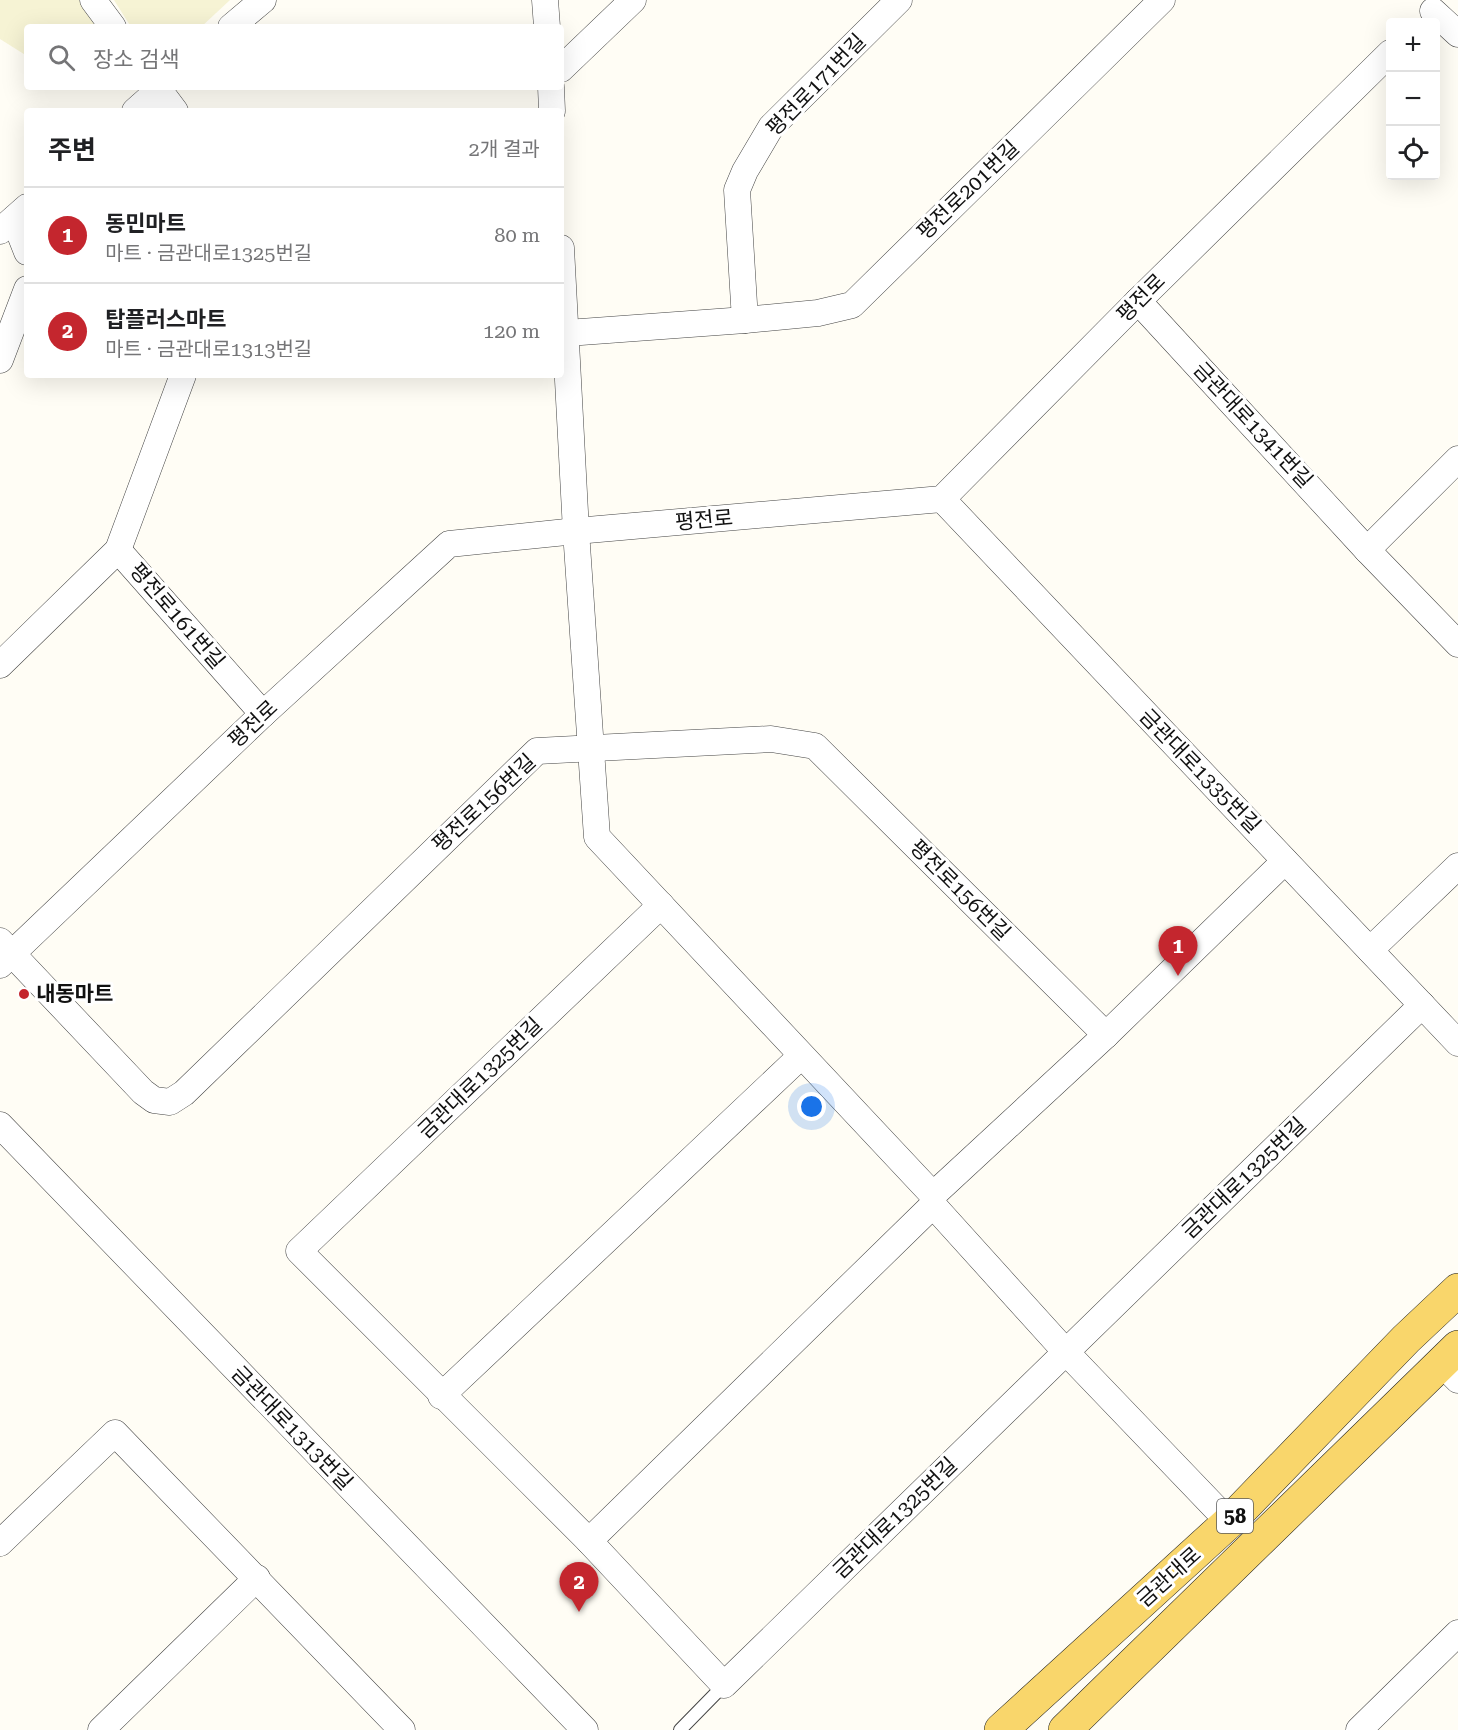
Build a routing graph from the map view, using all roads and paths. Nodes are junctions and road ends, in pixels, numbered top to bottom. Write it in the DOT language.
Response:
graph roads {
  1 [pos="93,0"];
  2 [pos="262,0"];
  3 [pos="545,0"];
  4 [pos="633,0"];
  5 [pos="899,0"];
  6 [pos="1162,0"];
  7 [pos="1433,11"];
  8 [pos="111,24"];
  9 [pos="234,24"];
  10 [pos="547,24"];
  11 [pos="1458,34"];
  12 [pos="1386,57"];
  13 [pos="564,66"];
  14 [pos="157,90"];
  15 [pos="160,90"];
  16 [pos="551,90"];
  17 [pos="138,108"];
  18 [pos="173,108"];
  19 [pos="552,108"];
  20 [pos="14,219"];
  21 [pos="24,244"];
  22 [pos="564,290"];
  23 [pos="24,297"];
  24 [pos="1138,301"];
  25 [pos="746,320"];
  26 [pos="567,333"];
  27 [pos="0,360"];
  28 [pos="182,378"];
  29 [pos="1458,459"];
  30 [pos="942,499"];
  31 [pos="576,531"];
  32 [pos="118,550"];
  33 [pos="1367,550"];
  34 [pos="1458,644"];
  35 [pos="0,665"];
  36 [pos="263,714"];
  37 [pos="592,749"];
  38 [pos="1285,861"];
  39 [pos="1458,866"];
  40 [pos="661,905"];
  41 [pos="1370,950"];
  42 [pos="4,953"];
  43 [pos="1422,1005"];
  44 [pos="1106,1035"];
  45 [pos="1458,1043"];
  46 [pos="801,1056"];
  47 [pos="0,1125"];
  48 [pos="933,1200"];
  49 [pos="1458,1290"];
  50 [pos="1065,1351"];
  51 [pos="1452,1364"];
  52 [pos="441,1396"];
  53 [pos="1229,1522"];
  54 [pos="589,1541"];
  55 [pos="0,1543"];
  56 [pos="257,1578"];
  57 [pos="1454,1645"];
  58 [pos="724,1685"];
  59 [pos="394,1727"];
  60 [pos="101,1730"];
  61 [pos="585,1730"];
  62 [pos="680,1730"];
  63 [pos="1000,1730"];
  64 [pos="1065,1730"];
  65 [pos="1359,1730"];
  1 -- 8 [label="street"];
  2 -- 9 [label="street"];
  3 -- 10 [label="street"];
  4 -- 13 [label="street"];
  5 -- 25 [label="street, 평전로171번길"];
  6 -- 25 [label="street, 평전로201번길"];
  7 -- 11 [label="street"];
  12 -- 24 [label="street, 평전로"];
  14 -- 17 [label="street"];
  15 -- 18 [label="street"];
  16 -- 19 [label="street"];
  20 -- 21 [label="street"];
  22 -- 26 [label="street"];
  23 -- 27 [label="street"];
  24 -- 30 [label="street, 평전로"];
  24 -- 33 [label="street, 금관대로1341번길"];
  25 -- 26 [label="street"];
  26 -- 31 [label="street"];
  28 -- 32 [label="street, 평전로161번길"];
  29 -- 33 [label="street"];
  30 -- 31 [label="street, 평전로"];
  30 -- 38 [label="street, 금관대로1335번길"];
  31 -- 36 [label="street, 평전로"];
  31 -- 37 [label="street"];
  32 -- 35 [label="street"];
  32 -- 36 [label="street, 평전로161번길"];
  33 -- 34 [label="street, 금관대로1341번길"];
  36 -- 42 [label="street, 평전로"];
  37 -- 40 [label="street"];
  37 -- 42 [label="street, 평전로156번길"];
  37 -- 44 [label="street, 평전로156번길"];
  38 -- 41 [label="street, 금관대로1335번길"];
  38 -- 44 [label="street"];
  39 -- 41 [label="street"];
  40 -- 46 [label="street"];
  40 -- 52 [label="street, 금관대로1325번길"];
  41 -- 43 [label="street, 금관대로1335번길"];
  43 -- 45 [label="street, 금관대로1335번길"];
  43 -- 50 [label="street, 금관대로1325번길"];
  44 -- 48 [label="street"];
  46 -- 48 [label="street"];
  46 -- 52 [label="street"];
  47 -- 61 [label="street, 금관대로1313번길"];
  48 -- 50 [label="street"];
  48 -- 54 [label="street"];
  49 -- 53 [label="main road, 금관대로 / 58"];
  50 -- 53 [label="street"];
  50 -- 58 [label="street, 금관대로1325번길"];
  51 -- 64 [label="main road, 금관대로"];
  52 -- 54 [label="street"];
  53 -- 63 [label="main road, 금관대로 / 58"];
  54 -- 58 [label="street"];
  55 -- 56 [label="street"];
  56 -- 59 [label="street"];
  56 -- 60 [label="street"];
  57 -- 65 [label="street"];
  58 -- 62 [label="lane"];
}
